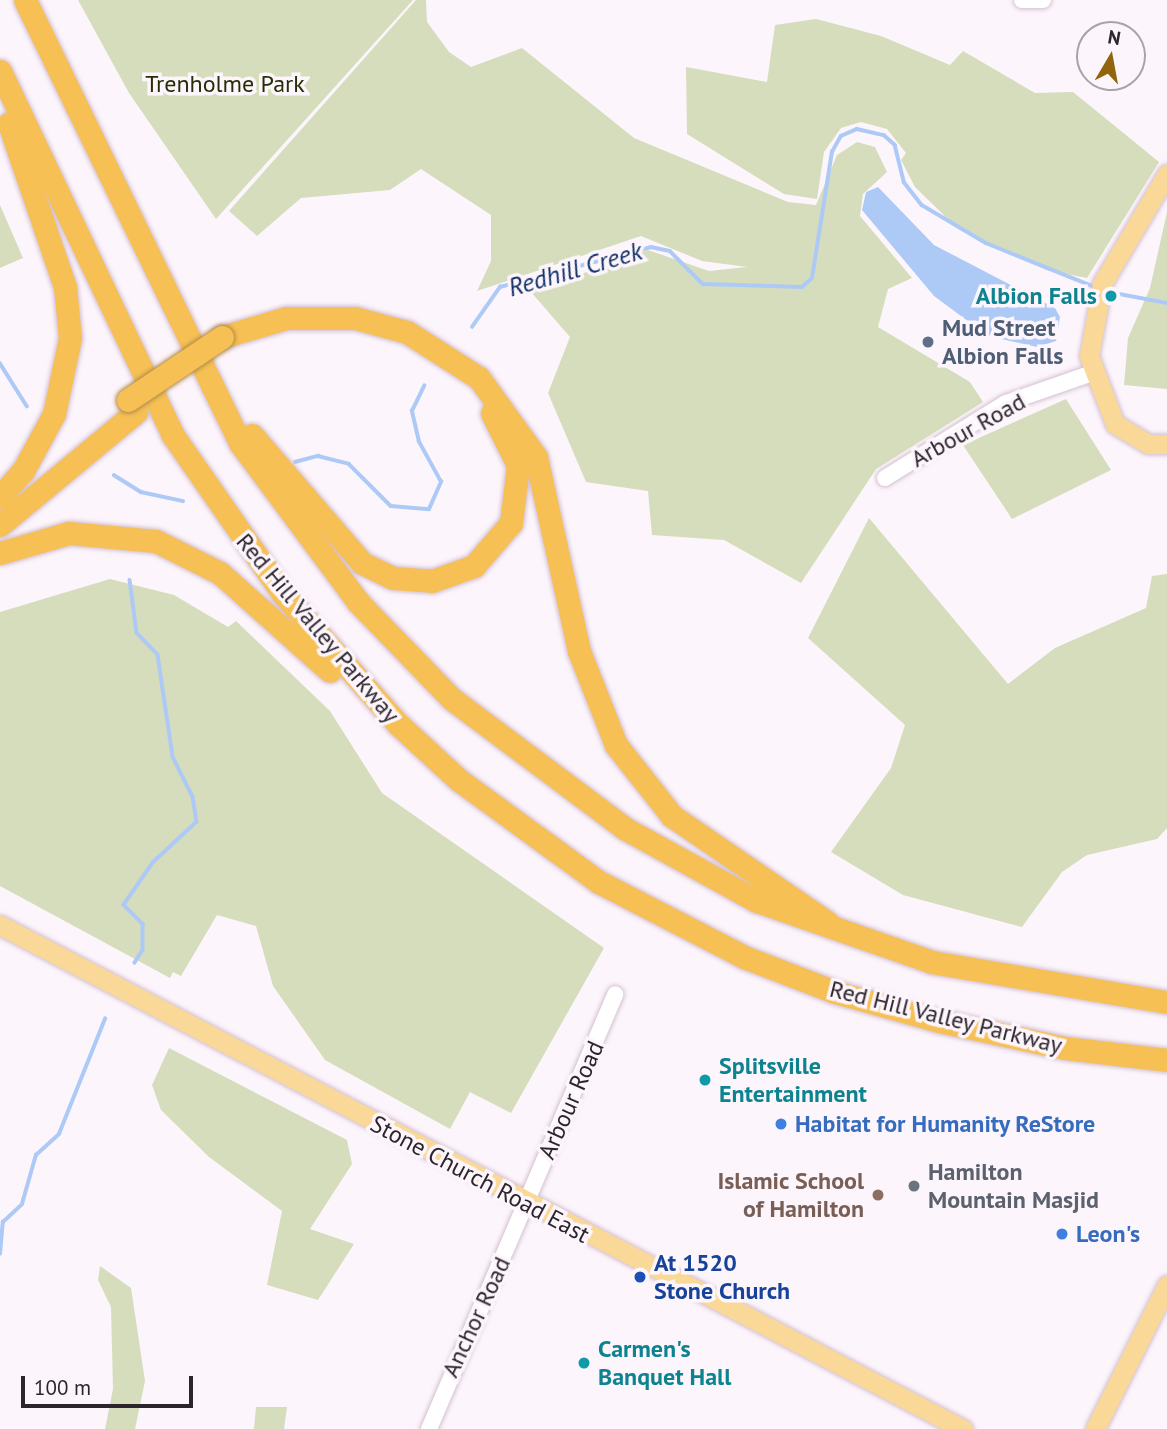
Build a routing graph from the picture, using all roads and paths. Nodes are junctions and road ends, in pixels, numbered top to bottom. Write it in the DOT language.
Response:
graph roads {
  1 [pos="25,0"];
  2 [pos="1022,0"];
  3 [pos="1043,0"];
  4 [pos="0,71"];
  5 [pos="0,101"];
  6 [pos="1167,174"];
  7 [pos="185,332"];
  8 [pos="225,344"];
  9 [pos="1093,373"];
  10 [pos="132,406"];
  11 [pos="1167,444"];
  12 [pos="886,478"];
  13 [pos="0,497"];
  14 [pos="0,506"];
  15 [pos="0,525"];
  16 [pos="0,553"];
  17 [pos="398,724"];
  18 [pos="0,925"];
  19 [pos="837,931"];
  20 [pos="615,994"];
  21 [pos="1167,1002"];
  22 [pos="1167,1060"];
  23 [pos="529,1207"];
  24 [pos="1167,1285"];
  25 [pos="429,1429"];
  26 [pos="963,1429"];
  27 [pos="1095,1429"];
  1 -- 7 [label="highway, Red Hill Valley Parkway"];
  2 -- 3 [label="street"];
  4 -- 17 [label="highway, Red Hill Valley Parkway"];
  5 -- 13 [label="highway"];
  6 -- 9 [label="main road"];
  7 -- 8 [label="highway"];
  7 -- 19 [label="highway, Red Hill Valley Parkway"];
  8 -- 10 [label="highway"];
  8 -- 19 [label="highway"];
  9 -- 11 [label="main road"];
  9 -- 12 [label="street, Arbour Road"];
  10 -- 14 [label="highway"];
  10 -- 15 [label="highway"];
  16 -- 17 [label="highway"];
  17 -- 22 [label="highway, Red Hill Valley Parkway"];
  18 -- 23 [label="main road, Stone Church Road East"];
  19 -- 21 [label="highway, Red Hill Valley Parkway"];
  20 -- 23 [label="street, Arbour Road"];
  23 -- 25 [label="street, Anchor Road"];
  23 -- 26 [label="main road, Stone Church Road East"];
  24 -- 27 [label="main road"];
}
